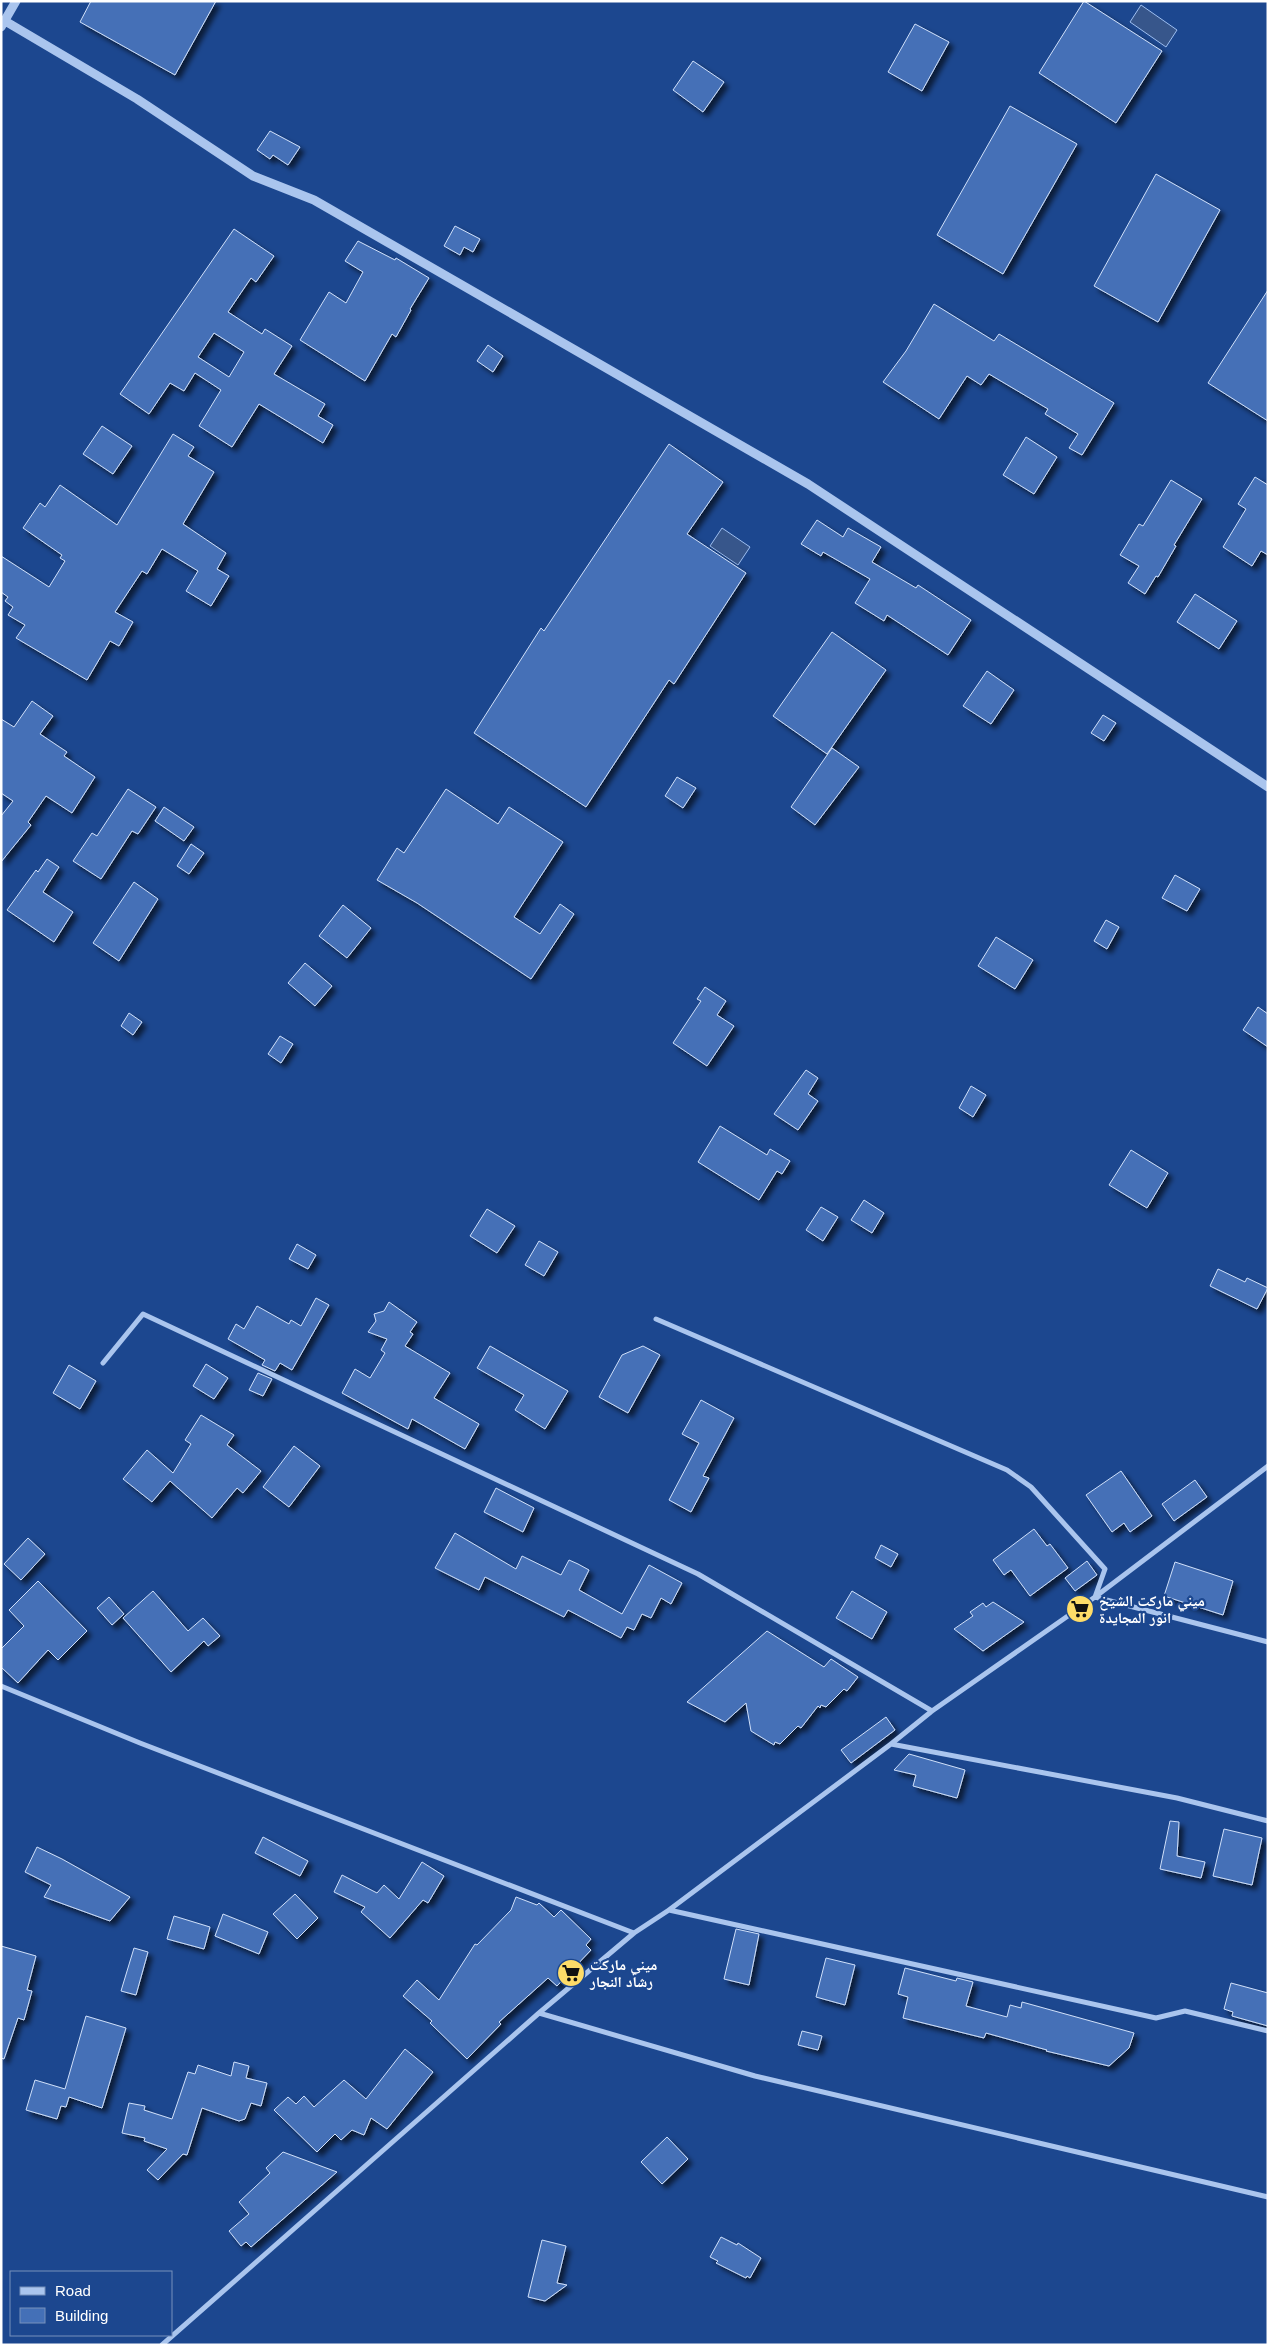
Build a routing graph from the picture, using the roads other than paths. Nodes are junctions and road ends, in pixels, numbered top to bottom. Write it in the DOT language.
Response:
graph roads {
  1 [pos="16,1"];
  2 [pos="3,24"];
  3 [pos="1268,786"];
  4 [pos="656,1319"];
  5 [pos="103,1363"];
  6 [pos="1268,1466"];
  7 [pos="1095,1597"];
  8 [pos="1268,1642"];
  9 [pos="1,1686"];
  10 [pos="932,1711"];
  11 [pos="891,1744"];
  12 [pos="1268,1821"];
  13 [pos="669,1910"];
  14 [pos="634,1933"];
  15 [pos="539,2013"];
  16 [pos="1268,2031"];
  17 [pos="1268,2197"];
  18 [pos="162,2345"];
  1 -- 2 [label="street"];
  2 -- 3 [label="street"];
  4 -- 7 [label="street"];
  5 -- 10 [label="street"];
  6 -- 7 [label="street"];
  7 -- 8 [label="street"];
  7 -- 10 [label="street"];
  9 -- 14 [label="street"];
  10 -- 11 [label="street"];
  11 -- 12 [label="street"];
  11 -- 13 [label="street"];
  13 -- 14 [label="street"];
  13 -- 16 [label="street"];
  14 -- 15 [label="street"];
  15 -- 17 [label="street"];
  15 -- 18 [label="street"];
}
